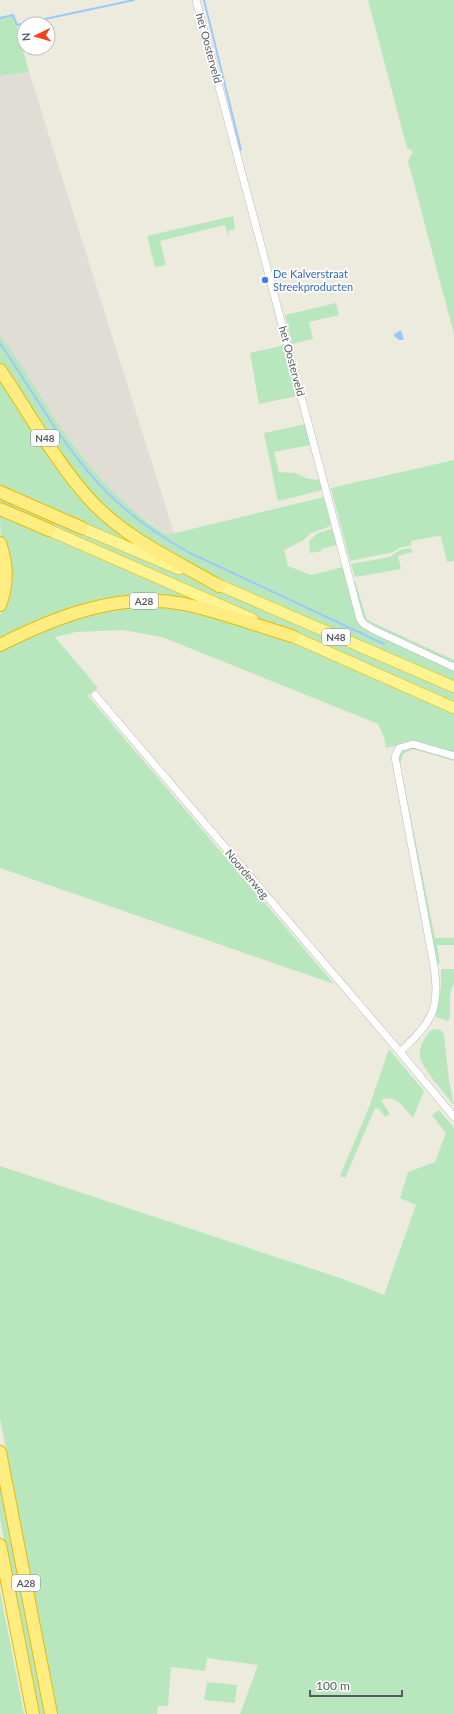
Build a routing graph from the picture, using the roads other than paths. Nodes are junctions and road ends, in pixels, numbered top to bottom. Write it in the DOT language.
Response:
graph roads {
  1 [pos="196,0"];
  2 [pos="0,370"];
  3 [pos="0,492"];
  4 [pos="0,509"];
  5 [pos="82,528"];
  6 [pos="49,530"];
  7 [pos="0,543"];
  8 [pos="219,586"];
  9 [pos="0,605"];
  10 [pos="292,636"];
  11 [pos="0,645"];
  12 [pos="454,666"];
  13 [pos="454,687"];
  14 [pos="95,695"];
  15 [pos="454,708"];
  16 [pos="454,756"];
  17 [pos="400,1052"];
  18 [pos="454,1117"];
  19 [pos="0,1452"];
  20 [pos="0,1545"];
  21 [pos="32,1714"];
  22 [pos="51,1714"];
  1 -- 12 [label="street, het Oosterveld"];
  2 -- 8 [label="highway, N48"];
  3 -- 5 [label="highway, N48"];
  4 -- 6 [label="highway, N48"];
  5 -- 8 [label="highway, N48"];
  6 -- 10 [label="highway, N48"];
  7 -- 9 [label="highway"];
  8 -- 13 [label="highway, N48"];
  10 -- 11 [label="highway, A28"];
  10 -- 15 [label="highway, N48"];
  14 -- 17 [label="street, Noorderweg"];
  16 -- 17 [label="street"];
  17 -- 18 [label="street, Noorderweg"];
  19 -- 22 [label="highway, A28"];
  20 -- 21 [label="highway, A28"];
}
